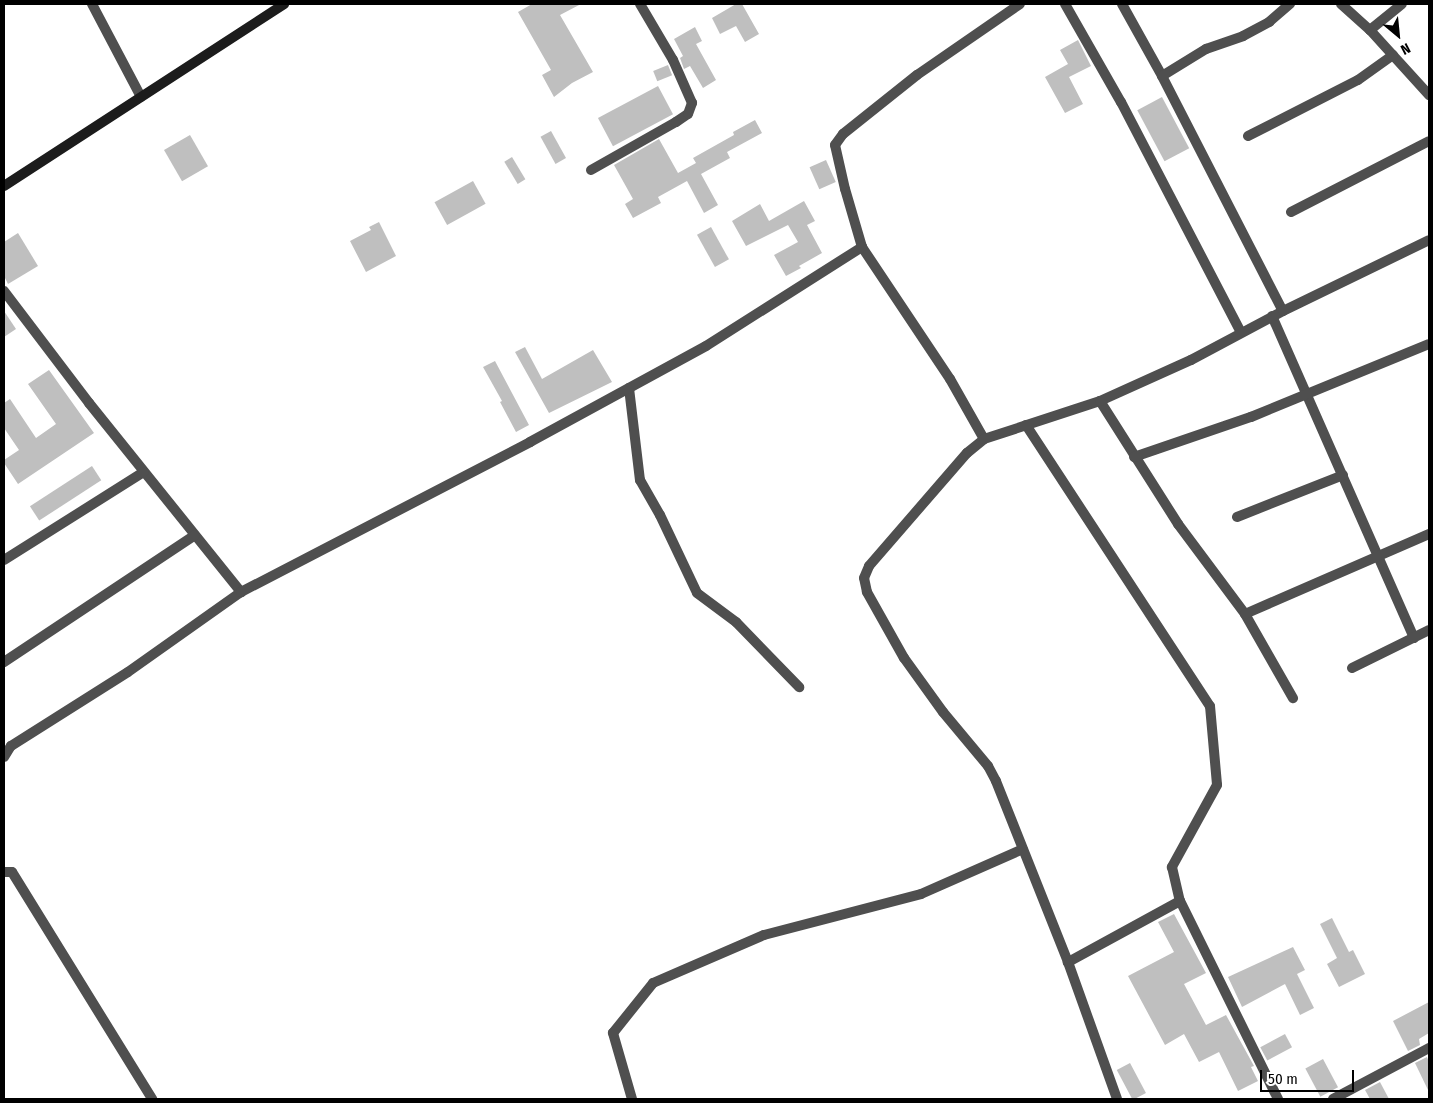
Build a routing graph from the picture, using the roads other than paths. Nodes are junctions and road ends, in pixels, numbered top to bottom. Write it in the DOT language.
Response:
graph roads {
  1 [pos="92,4"];
  2 [pos="284,4"];
  3 [pos="640,4"];
  4 [pos="1020,4"];
  5 [pos="1065,4"];
  6 [pos="1122,4"];
  7 [pos="1290,4"];
  8 [pos="1340,4"];
  9 [pos="1402,4"];
  10 [pos="1370,30"];
  11 [pos="1393,55"];
  12 [pos="1162,76"];
  13 [pos="1429,96"];
  14 [pos="141,97"];
  15 [pos="1248,136"];
  16 [pos="1429,141"];
  17 [pos="591,170"];
  18 [pos="4,186"];
  19 [pos="1291,212"];
  20 [pos="1429,240"];
  21 [pos="862,247"];
  22 [pos="4,291"];
  23 [pos="1283,311"];
  24 [pos="1272,316"];
  25 [pos="1241,333"];
  26 [pos="1429,344"];
  27 [pos="629,388"];
  28 [pos="1307,395"];
  29 [pos="1100,402"];
  30 [pos="1026,425"];
  31 [pos="984,439"];
  32 [pos="1134,457"];
  33 [pos="144,472"];
  34 [pos="1343,475"];
  35 [pos="1237,517"];
  36 [pos="1429,534"];
  37 [pos="195,535"];
  38 [pos="1378,556"];
  39 [pos="4,560"];
  40 [pos="241,592"];
  41 [pos="1245,614"];
  42 [pos="1429,630"];
  43 [pos="1414,638"];
  44 [pos="4,662"];
  45 [pos="1352,668"];
  46 [pos="799,687"];
  47 [pos="1293,698"];
  48 [pos="4,757"];
  49 [pos="1023,849"];
  50 [pos="4,872"];
  51 [pos="1180,901"];
  52 [pos="1068,962"];
  53 [pos="1429,1048"];
  54 [pos="152,1099"];
  55 [pos="632,1099"];
  56 [pos="1117,1099"];
  57 [pos="1278,1099"];
  58 [pos="1333,1099"];
  1 -- 14 [label="street"];
  2 -- 14 [label="street"];
  3 -- 17 [label="street"];
  4 -- 21 [label="street"];
  5 -- 25 [label="street"];
  6 -- 12 [label="street"];
  7 -- 12 [label="street"];
  8 -- 10 [label="street"];
  9 -- 10 [label="street"];
  10 -- 11 [label="street"];
  11 -- 13 [label="street"];
  11 -- 15 [label="street"];
  12 -- 23 [label="street"];
  14 -- 18 [label="street"];
  16 -- 19 [label="street"];
  20 -- 23 [label="street"];
  21 -- 27 [label="street"];
  21 -- 31 [label="street"];
  22 -- 33 [label="street"];
  23 -- 24 [label="street"];
  24 -- 25 [label="street"];
  24 -- 28 [label="street"];
  25 -- 29 [label="street"];
  26 -- 28 [label="street"];
  27 -- 40 [label="street"];
  27 -- 46 [label="street"];
  28 -- 32 [label="street"];
  28 -- 34 [label="street"];
  29 -- 30 [label="street"];
  29 -- 32 [label="street"];
  30 -- 31 [label="street"];
  30 -- 51 [label="street"];
  31 -- 49 [label="street"];
  32 -- 41 [label="street"];
  33 -- 37 [label="street"];
  33 -- 39 [label="street"];
  34 -- 35 [label="street"];
  34 -- 38 [label="street"];
  36 -- 38 [label="street"];
  37 -- 40 [label="street"];
  37 -- 44 [label="street"];
  38 -- 41 [label="street"];
  38 -- 43 [label="street"];
  40 -- 48 [label="street"];
  41 -- 47 [label="street"];
  42 -- 43 [label="street"];
  43 -- 45 [label="street"];
  49 -- 52 [label="street"];
  49 -- 55 [label="street"];
  50 -- 54 [label="street"];
  51 -- 52 [label="street"];
  51 -- 57 [label="street"];
  52 -- 56 [label="street"];
  53 -- 58 [label="street"];
}
